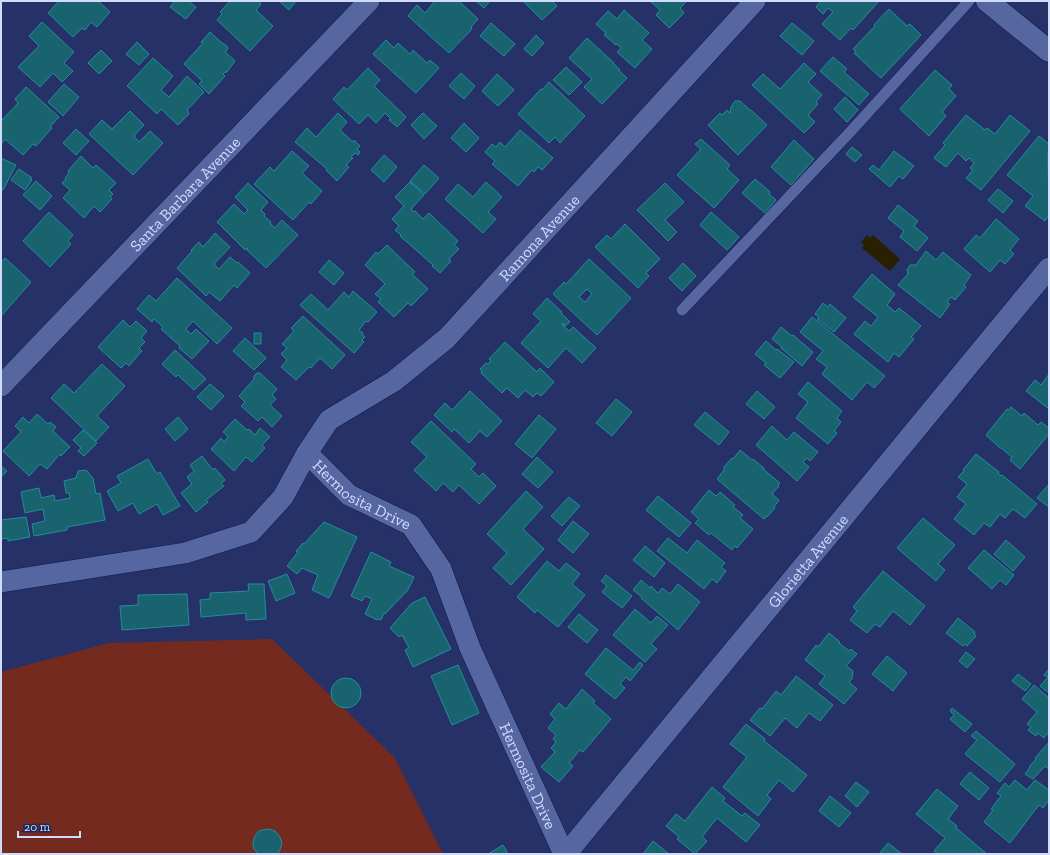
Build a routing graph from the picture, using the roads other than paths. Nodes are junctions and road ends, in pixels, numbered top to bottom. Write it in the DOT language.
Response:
graph roads {
  1 [pos="369,1"];
  2 [pos="755,1"];
  3 [pos="969,1"];
  4 [pos="993,3"];
  5 [pos="1049,51"];
  6 [pos="1049,268"];
  7 [pos="682,310"];
  8 [pos="1,386"];
  9 [pos="307,453"];
  10 [pos="1,582"];
  11 [pos="565,854"];
  1 -- 8 [label="street, Santa Barbara Avenue"];
  2 -- 9 [label="street, Ramona Avenue"];
  3 -- 7 [label="lane"];
  4 -- 5 [label="main road"];
  6 -- 11 [label="street, Glorietta Avenue"];
  9 -- 10 [label="street, Hermosita Drive"];
  9 -- 11 [label="street, Hermosita Drive"];
}
